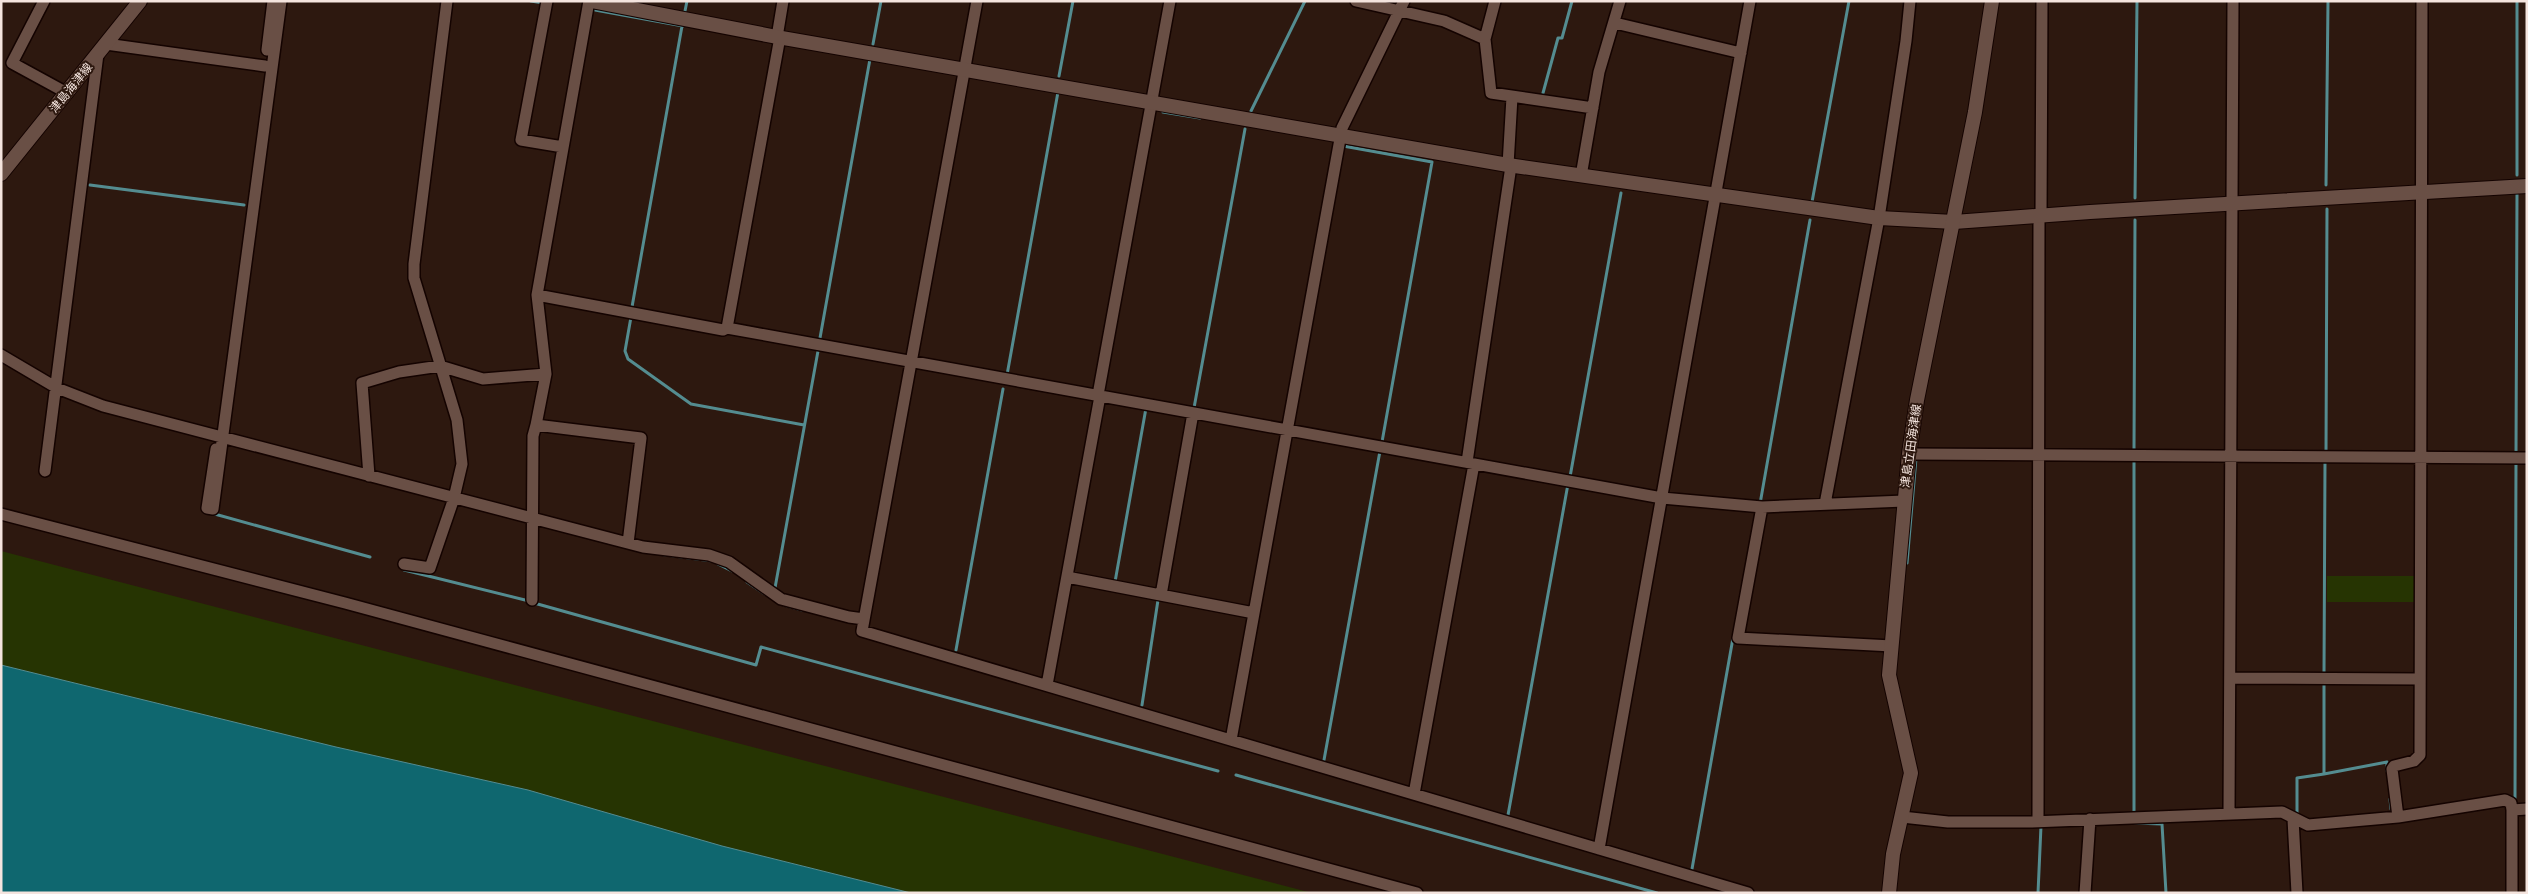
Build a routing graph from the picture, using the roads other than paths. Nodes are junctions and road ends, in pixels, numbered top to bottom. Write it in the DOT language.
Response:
graph roads {
  1 [pos="44,1"];
  2 [pos="140,1"];
  3 [pos="273,1"];
  4 [pos="281,1"];
  5 [pos="447,1"];
  6 [pos="547,1"];
  7 [pos="591,1"];
  8 [pos="783,1"];
  9 [pos="977,1"];
  10 [pos="1170,1"];
  11 [pos="1356,1"];
  12 [pos="1495,1"];
  13 [pos="1620,1"];
  14 [pos="1750,1"];
  15 [pos="1910,1"];
  16 [pos="1992,1"];
  17 [pos="2042,1"];
  18 [pos="2233,1"];
  19 [pos="2422,1"];
  20 [pos="1402,6"];
  21 [pos="1615,23"];
  22 [pos="778,37"];
  23 [pos="1485,39"];
  24 [pos="102,49"];
  25 [pos="1741,53"];
  26 [pos="265,66"];
  27 [pos="965,69"];
  28 [pos="67,93"];
  29 [pos="1512,97"];
  30 [pos="1151,101"];
  31 [pos="1593,108"];
  32 [pos="1340,135"];
  33 [pos="563,147"];
  34 [pos="1510,166"];
  35 [pos="1,174"];
  36 [pos="1581,176"];
  37 [pos="2527,186"];
  38 [pos="2422,192"];
  39 [pos="1717,197"];
  40 [pos="2232,203"];
  41 [pos="2040,217"];
  42 [pos="1879,218"];
  43 [pos="1954,222"];
  44 [pos="537,295"];
  45 [pos="727,328"];
  46 [pos="1,355"];
  47 [pos="912,363"];
  48 [pos="440,366"];
  49 [pos="546,374"];
  50 [pos="57,392"];
  51 [pos="1099,396"];
  52 [pos="1194,413"];
  53 [pos="536,425"];
  54 [pos="1287,430"];
  55 [pos="221,442"];
  56 [pos="1909,454"];
  57 [pos="2039,456"];
  58 [pos="2230,456"];
  59 [pos="2421,457"];
  60 [pos="2527,458"];
  61 [pos="1471,463"];
  62 [pos="45,471"];
  63 [pos="369,476"];
  64 [pos="454,498"];
  65 [pos="1662,498"];
  66 [pos="1904,501"];
  67 [pos="1825,504"];
  68 [pos="1762,507"];
  69 [pos="210,508"];
  70 [pos="1,514"];
  71 [pos="533,521"];
  72 [pos="628,543"];
  73 [pos="404,564"];
  74 [pos="1067,577"];
  75 [pos="1161,595"];
  76 [pos="532,600"];
  77 [pos="1254,613"];
  78 [pos="864,619"];
  79 [pos="1892,646"];
  80 [pos="2230,678"];
  81 [pos="2420,679"];
  82 [pos="1048,685"];
  83 [pos="1231,740"];
  84 [pos="1414,794"];
  85 [pos="2527,809"];
  86 [pos="2512,810"];
  87 [pos="2229,814"];
  88 [pos="2398,817"];
  89 [pos="1902,818"];
  90 [pos="2090,819"];
  91 [pos="2293,819"];
  92 [pos="2038,821"];
  93 [pos="1599,849"];
  94 [pos="1417,893"];
  95 [pos="1748,893"];
  96 [pos="1890,893"];
  97 [pos="2085,893"];
  98 [pos="2296,893"];
  99 [pos="2512,893"];
  1 -- 28 [label="street"];
  2 -- 24 [label="street, 津島海津線"];
  3 -- 26 [label="street"];
  4 -- 55 [label="street"];
  5 -- 48 [label="street"];
  6 -- 33 [label="street"];
  7 -- 22 [label="street"];
  7 -- 33 [label="street"];
  8 -- 22 [label="street"];
  9 -- 27 [label="street"];
  10 -- 30 [label="street"];
  11 -- 20 [label="street"];
  12 -- 23 [label="street"];
  13 -- 21 [label="street"];
  14 -- 25 [label="street"];
  15 -- 42 [label="street"];
  16 -- 43 [label="street, 津島立田海津線"];
  17 -- 41 [label="street"];
  18 -- 40 [label="street"];
  19 -- 38 [label="street"];
  20 -- 23 [label="street"];
  20 -- 32 [label="street"];
  21 -- 25 [label="street"];
  21 -- 31 [label="street"];
  22 -- 27 [label="street"];
  22 -- 45 [label="street"];
  23 -- 29 [label="street"];
  24 -- 26 [label="street"];
  24 -- 28 [label="street, 津島海津線"];
  24 -- 50 [label="street"];
  25 -- 39 [label="street"];
  26 -- 55 [label="street"];
  27 -- 30 [label="street"];
  27 -- 47 [label="street"];
  28 -- 35 [label="street, 津島海津線"];
  29 -- 31 [label="street"];
  29 -- 34 [label="street"];
  30 -- 32 [label="street"];
  30 -- 51 [label="street"];
  31 -- 36 [label="street"];
  32 -- 34 [label="street"];
  32 -- 54 [label="street"];
  33 -- 44 [label="street"];
  34 -- 36 [label="street"];
  34 -- 61 [label="street"];
  36 -- 39 [label="street"];
  37 -- 38 [label="street"];
  38 -- 40 [label="street"];
  38 -- 59 [label="street"];
  39 -- 42 [label="street"];
  39 -- 65 [label="street"];
  40 -- 41 [label="street"];
  40 -- 58 [label="street"];
  41 -- 43 [label="street"];
  41 -- 57 [label="street"];
  42 -- 43 [label="street"];
  42 -- 67 [label="street"];
  43 -- 56 [label="street, 津島立田海津線"];
  44 -- 45 [label="street"];
  44 -- 49 [label="street"];
  45 -- 47 [label="street"];
  46 -- 50 [label="street"];
  47 -- 51 [label="street"];
  47 -- 78 [label="street"];
  48 -- 49 [label="street"];
  48 -- 63 [label="street"];
  48 -- 64 [label="street"];
  49 -- 53 [label="street"];
  50 -- 55 [label="street"];
  50 -- 62 [label="street"];
  51 -- 52 [label="street"];
  51 -- 74 [label="street"];
  52 -- 54 [label="street"];
  52 -- 75 [label="street"];
  53 -- 71 [label="street"];
  53 -- 72 [label="street"];
  54 -- 61 [label="street"];
  54 -- 77 [label="street"];
  55 -- 63 [label="street"];
  55 -- 69 [label="street"];
  56 -- 57 [label="street"];
  56 -- 66 [label="street, 津島立田海津線"];
  57 -- 58 [label="street"];
  57 -- 92 [label="street"];
  58 -- 59 [label="street"];
  58 -- 80 [label="street"];
  59 -- 60 [label="street"];
  59 -- 81 [label="street"];
  61 -- 65 [label="street"];
  61 -- 84 [label="street"];
  63 -- 64 [label="street"];
  64 -- 71 [label="street"];
  64 -- 73 [label="street"];
  65 -- 68 [label="street"];
  65 -- 93 [label="street"];
  66 -- 67 [label="street"];
  66 -- 79 [label="street, 津島立田海津線"];
  67 -- 68 [label="street"];
  68 -- 79 [label="street"];
  70 -- 94 [label="street"];
  71 -- 72 [label="street"];
  71 -- 76 [label="street"];
  72 -- 78 [label="street"];
  74 -- 75 [label="street"];
  74 -- 82 [label="street"];
  75 -- 77 [label="street"];
  77 -- 83 [label="street"];
  78 -- 82 [label="street"];
  79 -- 89 [label="street, 津島立田海津線"];
  80 -- 81 [label="street"];
  80 -- 87 [label="street"];
  81 -- 88 [label="street"];
  82 -- 83 [label="street"];
  83 -- 84 [label="street"];
  84 -- 93 [label="street"];
  85 -- 86 [label="street"];
  86 -- 88 [label="street"];
  86 -- 99 [label="street"];
  87 -- 90 [label="street"];
  87 -- 91 [label="street"];
  88 -- 91 [label="street"];
  89 -- 92 [label="street"];
  89 -- 96 [label="street, 津島立田海津線"];
  90 -- 92 [label="street"];
  90 -- 97 [label="street"];
  91 -- 98 [label="street"];
  93 -- 95 [label="street"];
}
